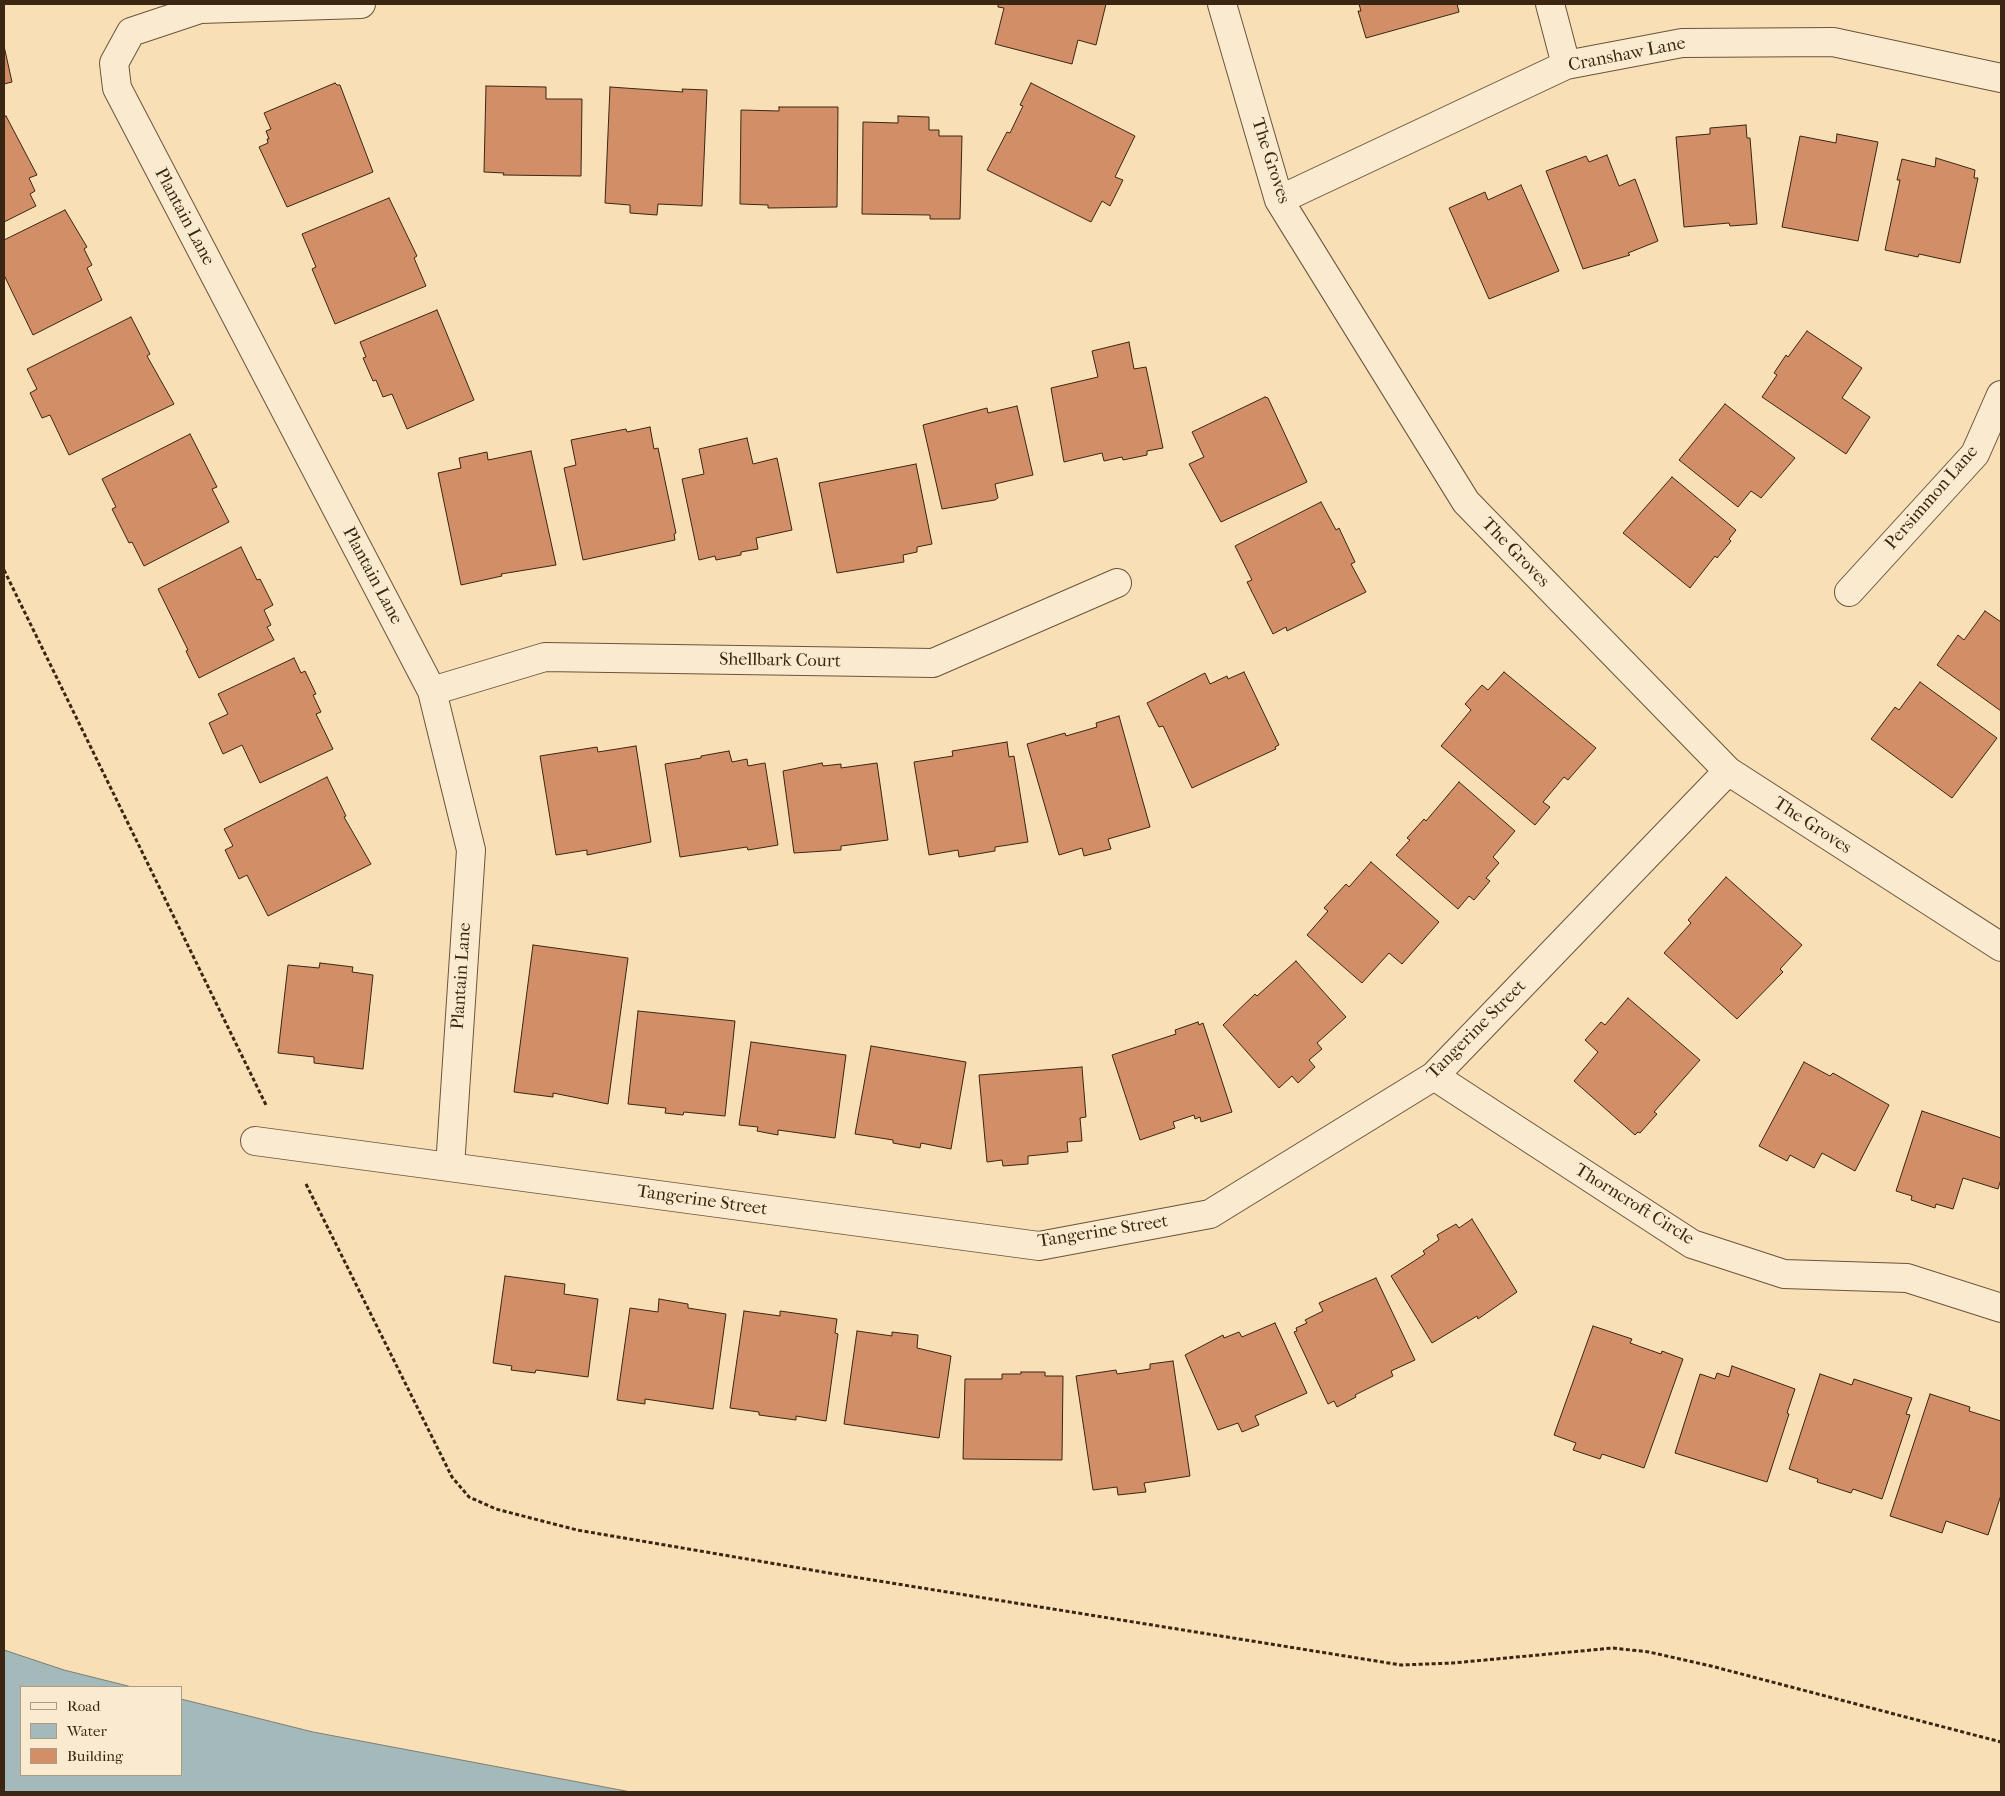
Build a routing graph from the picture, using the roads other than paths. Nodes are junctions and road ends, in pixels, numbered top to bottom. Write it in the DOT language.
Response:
graph roads {
  1 [pos="361,4"];
  2 [pos="1222,4"];
  3 [pos="1550,4"];
  4 [pos="1566,65"];
  5 [pos="2001,78"];
  6 [pos="1279,200"];
  7 [pos="2001,395"];
  8 [pos="1117,583"];
  9 [pos="1849,592"];
  10 [pos="432,691"];
  11 [pos="1728,771"];
  12 [pos="2001,947"];
  13 [pos="1434,1076"];
  14 [pos="255,1141"];
  15 [pos="450,1167"];
  16 [pos="2001,1308"];
  1 -- 10 [label="street, Plantain Lane"];
  2 -- 6 [label="street, The Groves"];
  3 -- 4 [label="street"];
  4 -- 5 [label="street, Cranshaw Lane"];
  4 -- 6 [label="street, Cranshaw Lane"];
  6 -- 11 [label="street, The Groves"];
  7 -- 9 [label="street, Persimmon Lane"];
  8 -- 10 [label="street, Shellbark Court"];
  10 -- 15 [label="street, Plantain Lane"];
  11 -- 12 [label="street, The Groves"];
  11 -- 13 [label="street, Tangerine Street"];
  13 -- 15 [label="street, Tangerine Street"];
  13 -- 16 [label="street, Thorncroft Circle"];
  14 -- 15 [label="street, Tangerine Street"];
}
